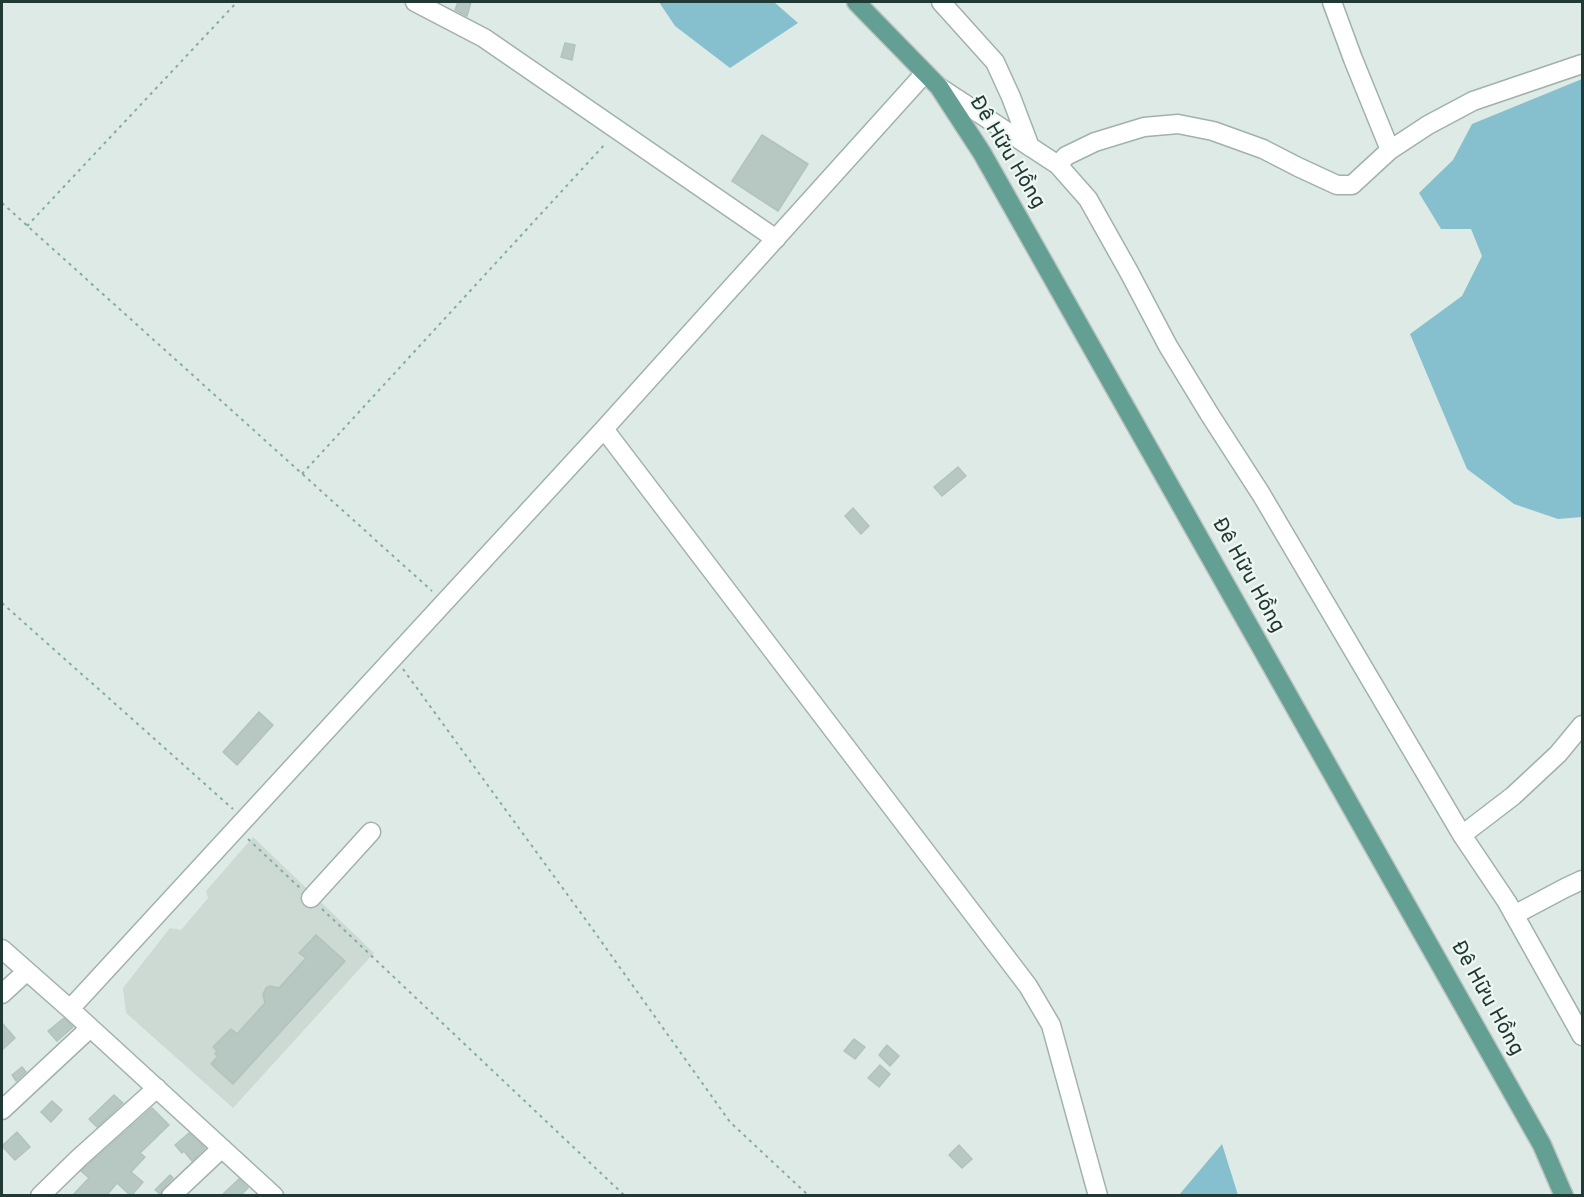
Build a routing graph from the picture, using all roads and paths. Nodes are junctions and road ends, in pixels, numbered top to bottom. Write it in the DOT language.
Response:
graph roads {
  1 [pos="237,2"];
  2 [pos="415,2"];
  3 [pos="856,2"];
  4 [pos="941,2"];
  5 [pos="1332,2"];
  6 [pos="1582,64"];
  7 [pos="925,74"];
  8 [pos="939,87"];
  9 [pos="618,130"];
  10 [pos="1030,147"];
  11 [pos="1390,150"];
  12 [pos="1058,165"];
  13 [pos="2,203"];
  14 [pos="27,226"];
  15 [pos="776,239"];
  16 [pos="604,429"];
  17 [pos="302,474"];
  18 [pos="444,602"];
  19 [pos="2,603"];
  20 [pos="394,657"];
  21 [pos="1582,725"];
  22 [pos="240,823"];
  23 [pos="371,832"];
  24 [pos="1462,835"];
  25 [pos="1582,880"];
  26 [pos="311,898"];
  27 [pos="1514,915"];
  28 [pos="2,949"];
  29 [pos="27,971"];
  30 [pos="2,994"];
  31 [pos="70,1009"];
  32 [pos="90,1028"];
  33 [pos="1582,1036"];
  34 [pos="157,1088"];
  35 [pos="2,1110"];
  36 [pos="222,1148"];
  37 [pos="40,1196"];
  38 [pos="171,1196"];
  39 [pos="274,1196"];
  40 [pos="625,1196"];
  41 [pos="809,1196"];
  42 [pos="1098,1196"];
  43 [pos="1564,1196"];
  1 -- 14 [label="path"];
  2 -- 9 [label="street"];
  3 -- 7 [label="main road, Đê Hữu Hồng"];
  4 -- 10 [label="street"];
  5 -- 11 [label="street"];
  6 -- 11 [label="street"];
  7 -- 8 [label="main road, Đê Hữu Hồng"];
  7 -- 15 [label="street"];
  8 -- 10 [label="street"];
  8 -- 43 [label="main road, Đê Hữu Hồng"];
  9 -- 15 [label="street"];
  9 -- 17 [label="path"];
  10 -- 12 [label="street"];
  11 -- 12 [label="street"];
  12 -- 24 [label="street"];
  13 -- 14 [label="path"];
  14 -- 17 [label="path"];
  15 -- 16 [label="street"];
  16 -- 18 [label="street"];
  16 -- 42 [label="street"];
  17 -- 18 [label="path"];
  18 -- 20 [label="street"];
  19 -- 22 [label="path"];
  20 -- 22 [label="street"];
  20 -- 41 [label="path"];
  21 -- 24 [label="street"];
  22 -- 26 [label="path"];
  22 -- 31 [label="street"];
  23 -- 26 [label="street"];
  24 -- 27 [label="street"];
  25 -- 27 [label="street"];
  26 -- 40 [label="path"];
  27 -- 33 [label="street"];
  28 -- 29 [label="street"];
  29 -- 30 [label="street"];
  29 -- 31 [label="street"];
  31 -- 32 [label="street"];
  32 -- 34 [label="street"];
  32 -- 35 [label="street"];
  34 -- 36 [label="street"];
  34 -- 37 [label="street"];
  36 -- 38 [label="street"];
  36 -- 39 [label="street"];
}
